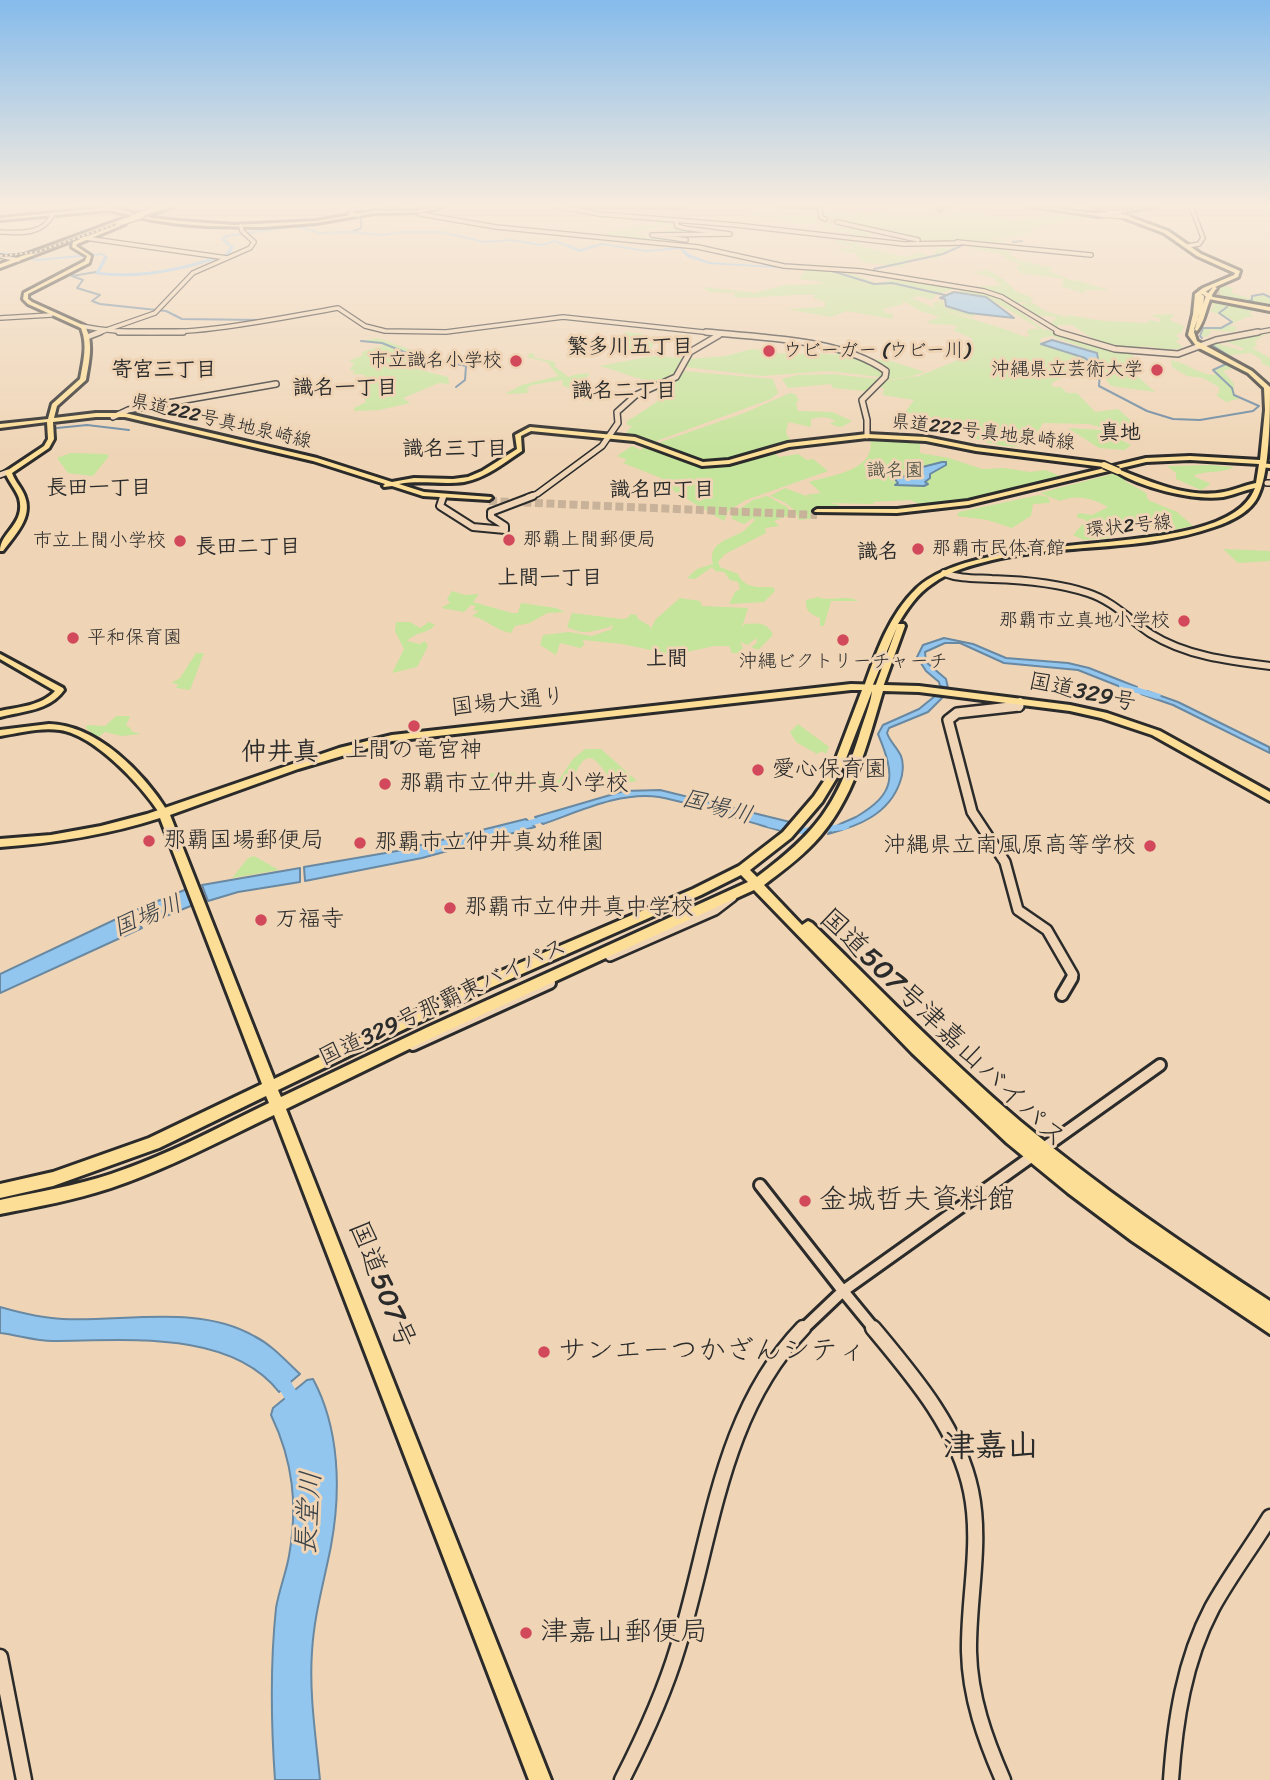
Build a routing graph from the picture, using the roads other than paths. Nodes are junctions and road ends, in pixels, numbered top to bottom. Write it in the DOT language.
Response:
graph roads {
  1 [pos="34,289"];
  2 [pos="178,289"];
  3 [pos="971,289"];
  4 [pos="1215,289"];
  5 [pos="1220,293"];
  6 [pos="1206,295"];
  7 [pos="1270,307"];
  8 [pos="159,311"];
  9 [pos="51,314"];
  10 [pos="1196,314"];
  11 [pos="0,318"];
  12 [pos="81,326"];
  13 [pos="106,330"];
  14 [pos="1270,330"];
  15 [pos="140,334"];
  16 [pos="720,334"];
  17 [pos="157,335"];
  18 [pos="87,337"];
  19 [pos="1195,337"];
  20 [pos="1220,339"];
  21 [pos="1198,347"];
  22 [pos="276,384"];
  23 [pos="1269,384"];
  24 [pos="115,416"];
  25 [pos="50,422"];
  26 [pos="0,426"];
  27 [pos="867,436"];
  28 [pos="609,438"];
  29 [pos="1270,444"];
  30 [pos="1199,458"];
  31 [pos="1210,461"];
  32 [pos="1267,464"];
  33 [pos="1101,465"];
  34 [pos="1121,472"];
  35 [pos="4,474"];
  36 [pos="1088,475"];
  37 [pos="388,485"];
  38 [pos="1263,486"];
  39 [pos="442,499"];
  40 [pos="489,499"];
  41 [pos="817,513"];
  42 [pos="1101,545"];
  43 [pos="0,549"];
  44 [pos="947,574"];
  45 [pos="0,656"];
  46 [pos="1270,666"];
  47 [pos="874,687"];
  48 [pos="932,691"];
  49 [pos="1020,701"];
  50 [pos="0,714"];
  51 [pos="0,733"];
  52 [pos="1270,797"];
  53 [pos="163,812"];
  54 [pos="832,816"];
  55 [pos="0,843"];
  56 [pos="743,869"];
  57 [pos="758,883"];
  58 [pos="732,897"];
  59 [pos="1062,995"];
  60 [pos="391,1052"];
  61 [pos="1160,1065"];
  62 [pos="273,1098"];
  63 [pos="1037,1152"];
  64 [pos="760,1185"];
  65 [pos="0,1191"];
  66 [pos="0,1207"];
  67 [pos="843,1291"];
  68 [pos="1270,1311"];
  69 [pos="1270,1325"];
  70 [pos="1270,1517"];
  71 [pos="0,1657"];
  72 [pos="24,1780"];
  73 [pos="540,1780"];
  74 [pos="622,1780"];
  75 [pos="1003,1780"];
  76 [pos="1171,1780"];
  1 -- 9 [label="main road"];
  2 -- 8 [label="street"];
  3 -- 21 [label="street"];
  4 -- 6 [label="main road"];
  5 -- 7 [label="highway"];
  6 -- 7 [label="highway"];
  6 -- 7 [label="highway"];
  6 -- 10 [label="highway"];
  6 -- 19 [label="main road"];
  8 -- 13 [label="street"];
  9 -- 11 [label="street"];
  9 -- 12 [label="main road"];
  10 -- 21 [label="main road"];
  12 -- 13 [label="street"];
  12 -- 18 [label="main road"];
  13 -- 15 [label="street"];
  13 -- 18 [label="street"];
  14 -- 20 [label="street"];
  15 -- 16 [label="street"];
  15 -- 17 [label="street"];
  16 -- 27 [label="street"];
  16 -- 28 [label="street"];
  18 -- 25 [label="main road"];
  19 -- 20 [label="street"];
  19 -- 21 [label="main road"];
  20 -- 21 [label="street"];
  21 -- 23 [label="main road"];
  21 -- 23 [label="main road"];
  22 -- 24 [label="street"];
  23 -- 32 [label="main road, 環状2号線"];
  24 -- 25 [label="main road, 県道222号真地泉崎線"];
  24 -- 37 [label="main road, 県道222号真地泉崎線"];
  25 -- 26 [label="main road, 県道222号真地泉崎線"];
  25 -- 35 [label="main road"];
  27 -- 28 [label="main road, 県道222号真地泉崎線"];
  27 -- 33 [label="main road, 県道222号真地泉崎線"];
  28 -- 37 [label="main road, 県道222号真地泉崎線"];
  28 -- 39 [label="street"];
  29 -- 32 [label="main road, 環状2号線"];
  30 -- 32 [label="main road, 県道222号真地泉崎線"];
  30 -- 33 [label="main road"];
  30 -- 36 [label="main road, 県道222号真地泉崎線"];
  31 -- 32 [label="main road, 県道222号真地泉崎線"];
  31 -- 34 [label="main road"];
  31 -- 36 [label="main road, 県道222号真地泉崎線"];
  32 -- 38 [label="main road, 環状2号線"];
  33 -- 34 [label="main road, bridge"];
  34 -- 38 [label="main road"];
  35 -- 43 [label="main road"];
  36 -- 41 [label="main road, 県道222号真地泉崎線"];
  37 -- 39 [label="main road, 県道222号真地泉崎線"];
  38 -- 42 [label="main road, 環状2号線"];
  38 -- 42 [label="main road, 環状2号線"];
  39 -- 40 [label="main road, 県道222号真地泉崎線"];
  42 -- 44 [label="main road, 環状2号線"];
  44 -- 46 [label="street"];
  44 -- 47 [label="main road, 環状2号線"];
  45 -- 50 [label="main road"];
  47 -- 48 [label="highway, 国道329号"];
  47 -- 53 [label="highway, 国場大通り"];
  47 -- 54 [label="highway, 国道329号那覇東バイパス"];
  47 -- 56 [label="highway, 国道329号那覇東バイパス"];
  48 -- 49 [label="highway, 国道329号"];
  49 -- 52 [label="highway, 国道329号"];
  49 -- 59 [label="street"];
  51 -- 53 [label="main road"];
  53 -- 55 [label="highway, 国場大通り"];
  53 -- 62 [label="highway, 国道507号"];
  54 -- 57 [label="highway, 国道329号那覇東バイパス"];
  56 -- 57 [label="highway, 国道507号津嘉山バイパス"];
  56 -- 62 [label="highway, 国道329号那覇東バイパス"];
  57 -- 58 [label="highway, 国道329号那覇東バイパス"];
  57 -- 63 [label="highway, 国道507号津嘉山バイパス"];
  58 -- 60 [label="highway, 国道329号那覇東バイパス"];
  58 -- 60 [label="street"];
  60 -- 62 [label="highway, 国道329号那覇東バイパス"];
  61 -- 63 [label="street"];
  62 -- 65 [label="highway, 国道329号那覇東バイパス"];
  62 -- 66 [label="highway, 国道329号那覇東バイパス"];
  62 -- 73 [label="highway, 国道507号"];
  63 -- 67 [label="street"];
  63 -- 68 [label="highway, 国道507号津嘉山バイパス"];
  63 -- 69 [label="highway, 国道507号津嘉山バイパス"];
  64 -- 67 [label="street"];
  67 -- 74 [label="street"];
  67 -- 75 [label="street"];
  70 -- 76 [label="street"];
  71 -- 72 [label="street"];
}
